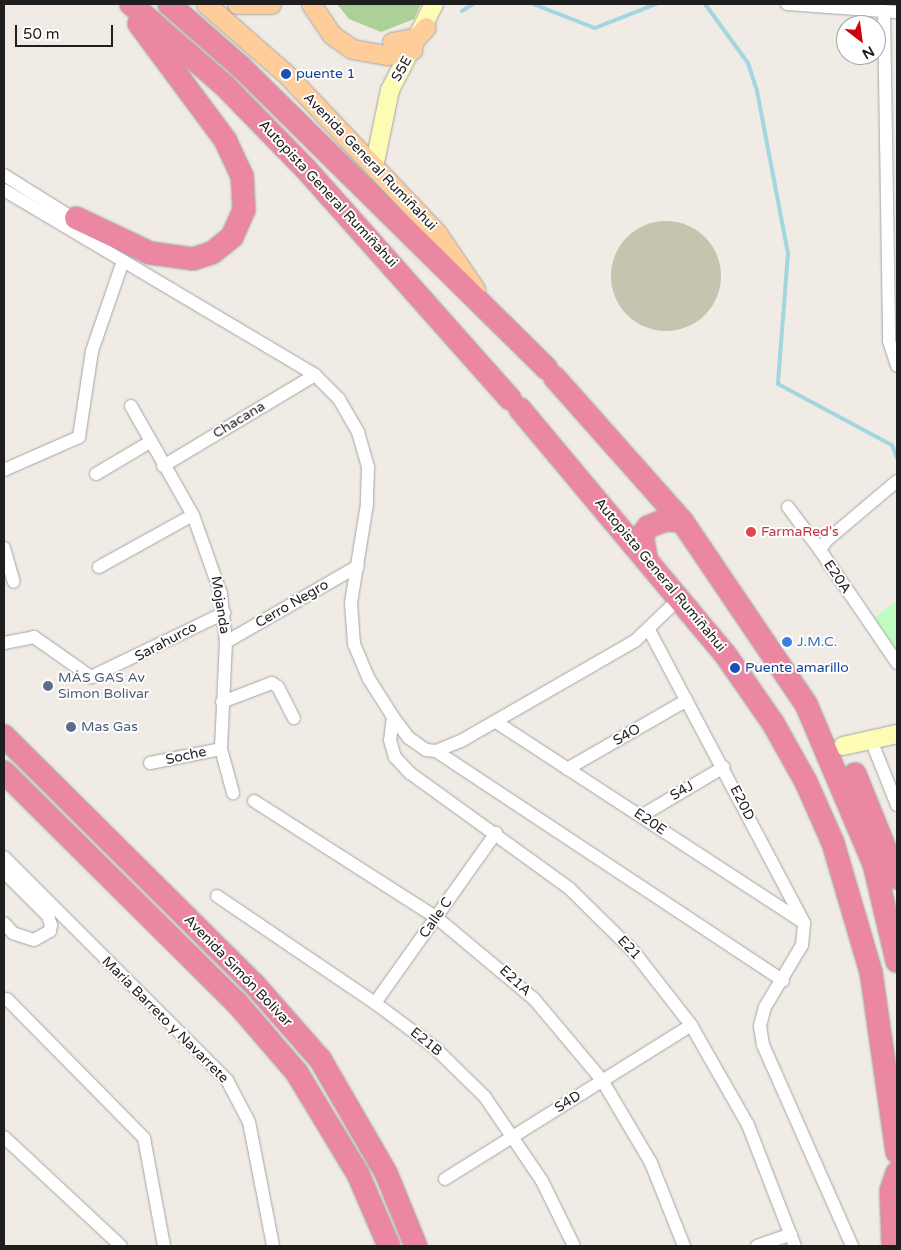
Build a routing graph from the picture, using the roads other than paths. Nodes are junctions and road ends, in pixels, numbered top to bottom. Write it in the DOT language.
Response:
graph roads {
  1 [pos="123,4"];
  2 [pos="131,4"];
  3 [pos="169,4"];
  4 [pos="206,4"];
  5 [pos="238,4"];
  6 [pos="271,4"];
  7 [pos="311,4"];
  8 [pos="324,4"];
  9 [pos="434,4"];
  10 [pos="787,4"];
  11 [pos="891,11"];
  12 [pos="426,27"];
  13 [pos="413,50"];
  14 [pos="374,167"];
  15 [pos="4,175"];
  16 [pos="4,190"];
  17 [pos="76,218"];
  18 [pos="396,220"];
  19 [pos="373,241"];
  20 [pos="102,248"];
  21 [pos="123,262"];
  22 [pos="494,316"];
  23 [pos="897,366"];
  24 [pos="315,375"];
  25 [pos="131,406"];
  26 [pos="150,442"];
  27 [pos="163,466"];
  28 [pos="4,470"];
  29 [pos="96,474"];
  30 [pos="897,481"];
  31 [pos="788,507"];
  32 [pos="193,515"];
  33 [pos="682,521"];
  34 [pos="4,548"];
  35 [pos="820,550"];
  36 [pos="646,557"];
  37 [pos="358,566"];
  38 [pos="99,567"];
  39 [pos="14,582"];
  40 [pos="679,599"];
  41 [pos="224,613"];
  42 [pos="649,630"];
  43 [pos="226,642"];
  44 [pos="4,643"];
  45 [pos="897,663"];
  46 [pos="687,700"];
  47 [pos="222,702"];
  48 [pos="394,717"];
  49 [pos="294,718"];
  50 [pos="496,722"];
  51 [pos="817,723"];
  52 [pos="897,734"];
  53 [pos="4,736"];
  54 [pos="871,740"];
  55 [pos="843,746"];
  56 [pos="221,749"];
  57 [pos="436,751"];
  58 [pos="150,763"];
  59 [pos="724,767"];
  60 [pos="567,769"];
  61 [pos="4,772"];
  62 [pos="233,793"];
  63 [pos="254,801"];
  64 [pos="897,804"];
  65 [pos="641,816"];
  66 [pos="496,833"];
  67 [pos="4,857"];
  68 [pos="4,872"];
  69 [pos="897,878"];
  70 [pos="217,896"];
  71 [pos="437,918"];
  72 [pos="4,923"];
  73 [pos="804,923"];
  74 [pos="897,961"];
  75 [pos="783,981"];
  76 [pos="7,999"];
  77 [pos="375,1003"];
  78 [pos="690,1024"];
  79 [pos="602,1080"];
  80 [pos="514,1135"];
  81 [pos="4,1137"];
  82 [pos="897,1152"];
  83 [pos="897,1173"];
  84 [pos="445,1179"];
  85 [pos="793,1240"];
  86 [pos="121,1246"];
  87 [pos="164,1246"];
  88 [pos="273,1246"];
  89 [pos="389,1246"];
  90 [pos="416,1246"];
  91 [pos="574,1246"];
  92 [pos="684,1246"];
  93 [pos="757,1246"];
  94 [pos="852,1246"];
  95 [pos="894,1246"];
  1 -- 17 [label="highway"];
  2 -- 19 [label="highway, Autopista General Rumiñahui"];
  3 -- 18 [label="highway, Autopista General Rumiñahui"];
  4 -- 14 [label="main road, Avenida General Rumiñahui"];
  5 -- 6 [label="main road"];
  7 -- 13 [label="main road"];
  8 -- 12 [label="main road"];
  9 -- 12 [label="street, S5E"];
  10 -- 11 [label="street"];
  11 -- 23 [label="street"];
  12 -- 13 [label="street, S5E"];
  13 -- 14 [label="street, S5E"];
  14 -- 22 [label="main road, Avenida General Rumiñahui"];
  15 -- 17 [label="street"];
  16 -- 20 [label="street"];
  17 -- 20 [label="street"];
  18 -- 19 [label="highway"];
  18 -- 22 [label="highway, Autopista General Rumiñahui"];
  19 -- 36 [label="highway, Autopista General Rumiñahui"];
  20 -- 21 [label="street"];
  21 -- 24 [label="street"];
  21 -- 28 [label="street"];
  22 -- 33 [label="highway, Autopista General Rumiñahui"];
  24 -- 27 [label="street, Chacana"];
  24 -- 37 [label="street"];
  25 -- 26 [label="street, Mojanda"];
  26 -- 27 [label="street, Mojanda"];
  26 -- 29 [label="street"];
  27 -- 32 [label="street, Mojanda"];
  30 -- 35 [label="street, E20A"];
  31 -- 35 [label="street"];
  32 -- 38 [label="street"];
  32 -- 41 [label="street, Mojanda"];
  33 -- 36 [label="highway"];
  33 -- 51 [label="highway, Autopista General Rumiñahui"];
  34 -- 39 [label="street"];
  35 -- 45 [label="street, E20A"];
  36 -- 40 [label="highway, Autopista General Rumiñahui"];
  37 -- 43 [label="street, Cerro Negro"];
  37 -- 48 [label="street"];
  40 -- 42 [label="street"];
  40 -- 82 [label="highway, Autopista General Rumiñahui"];
  41 -- 43 [label="street, Mojanda"];
  41 -- 44 [label="street, Sarahurco"];
  42 -- 46 [label="street, E20D"];
  42 -- 50 [label="street"];
  43 -- 47 [label="street, Mojanda"];
  46 -- 59 [label="street, E20D"];
  46 -- 60 [label="street, S4O"];
  47 -- 49 [label="street"];
  47 -- 56 [label="street, Mojanda"];
  48 -- 57 [label="street"];
  48 -- 66 [label="street, E21"];
  50 -- 57 [label="street"];
  50 -- 60 [label="street, E20E"];
  51 -- 55 [label="highway"];
  51 -- 74 [label="highway, Autopista General Rumiñahui"];
  52 -- 54 [label="street"];
  53 -- 90 [label="highway, Avenida Simón Bolívar"];
  54 -- 55 [label="street"];
  54 -- 64 [label="street"];
  55 -- 69 [label="highway"];
  56 -- 58 [label="street, Soche"];
  56 -- 62 [label="street, Mojanda"];
  57 -- 75 [label="street"];
  59 -- 65 [label="street, S4J"];
  59 -- 73 [label="street, E20D"];
  60 -- 65 [label="street, E20E"];
  61 -- 89 [label="highway, Avenida Simón Bolívar"];
  63 -- 71 [label="street, E21A"];
  65 -- 73 [label="street, E20E"];
  66 -- 71 [label="street, Calle C"];
  66 -- 78 [label="street, E21"];
  67 -- 88 [label="street, María Barreto y Navarrete"];
  68 -- 72 [label="street"];
  70 -- 77 [label="street, E21B"];
  71 -- 77 [label="street, Calle C"];
  71 -- 79 [label="street, E21A"];
  73 -- 75 [label="street"];
  75 -- 94 [label="street"];
  76 -- 87 [label="street"];
  77 -- 80 [label="street, E21B"];
  78 -- 79 [label="street, S4D"];
  78 -- 85 [label="street, E21"];
  79 -- 80 [label="street, S4D"];
  79 -- 92 [label="street, E21A"];
  80 -- 84 [label="street, S4D"];
  80 -- 91 [label="street, E21B"];
  81 -- 86 [label="street"];
  83 -- 95 [label="highway"];
  85 -- 93 [label="street"];
}
